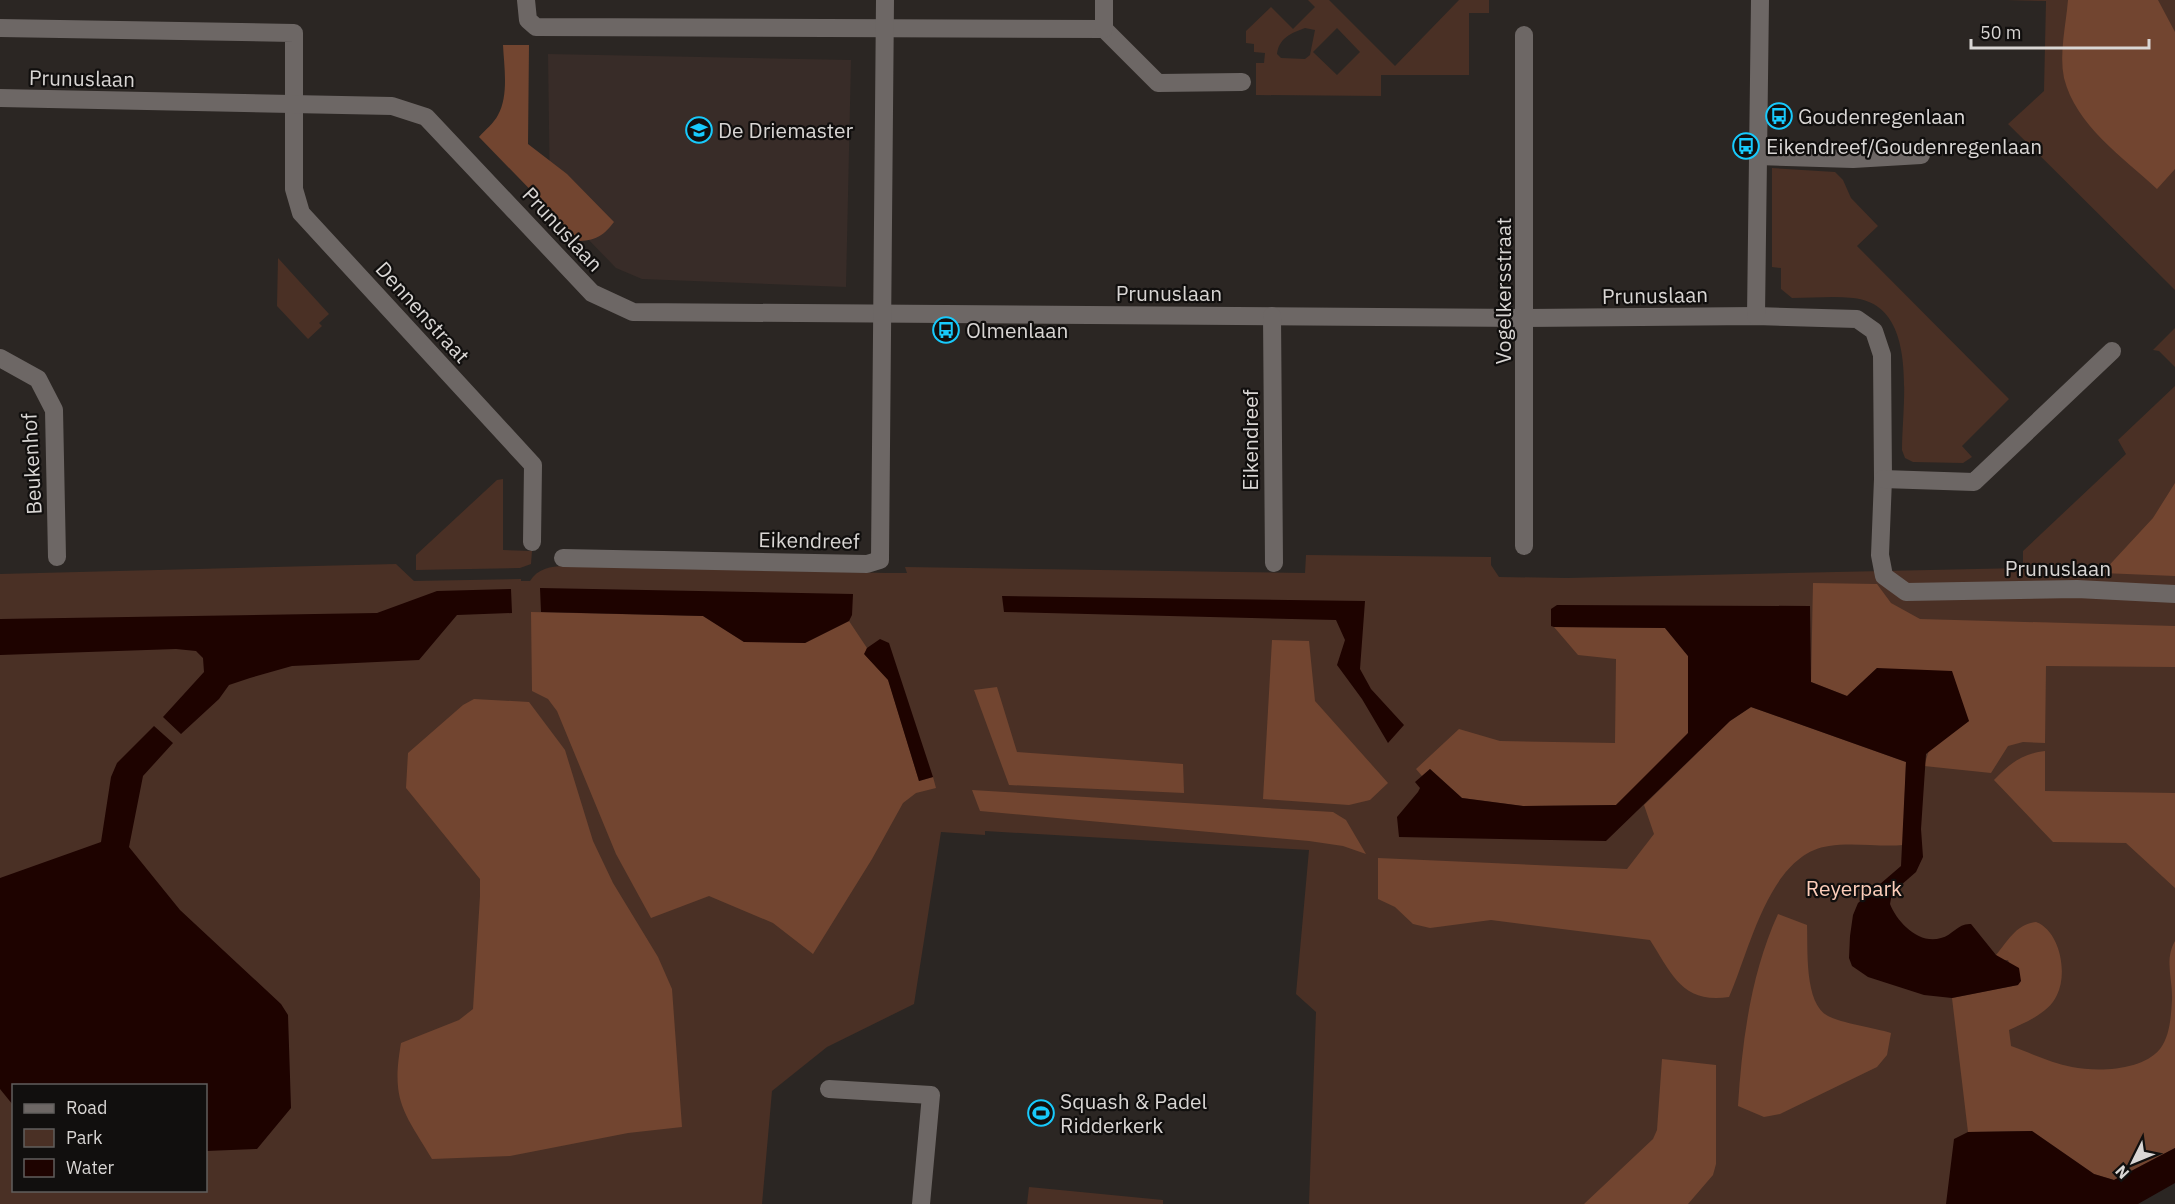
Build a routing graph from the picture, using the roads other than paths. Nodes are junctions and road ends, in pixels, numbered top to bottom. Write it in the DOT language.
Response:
graph roads {
  1 [pos="526,0"];
  2 [pos="885,0"];
  3 [pos="1104,0"];
  4 [pos="1760,0"];
  5 [pos="0,28"];
  6 [pos="885,28"];
  7 [pos="1104,29"];
  8 [pos="1524,35"];
  9 [pos="1242,82"];
  10 [pos="0,98"];
  11 [pos="296,104"];
  12 [pos="1921,155"];
  13 [pos="1758,156"];
  14 [pos="883,315"];
  15 [pos="1272,316"];
  16 [pos="1756,316"];
  17 [pos="1526,318"];
  18 [pos="2112,351"];
  19 [pos="0,358"];
  20 [pos="1883,479"];
  21 [pos="532,542"];
  22 [pos="1524,546"];
  23 [pos="57,557"];
  24 [pos="563,558"];
  25 [pos="1274,563"];
  26 [pos="2175,594"];
  27 [pos="829,1089"];
  28 [pos="921,1204"];
  1 -- 6 [label="street"];
  2 -- 6 [label="street"];
  3 -- 7 [label="street"];
  4 -- 13 [label="street"];
  5 -- 11 [label="street, Dennenstraat"];
  6 -- 7 [label="street"];
  6 -- 14 [label="street"];
  7 -- 9 [label="street"];
  8 -- 17 [label="street, Vogelkersstraat"];
  10 -- 11 [label="street, Prunuslaan"];
  11 -- 14 [label="street, Prunuslaan"];
  11 -- 21 [label="street, Dennenstraat"];
  12 -- 13 [label="street"];
  13 -- 16 [label="street"];
  14 -- 15 [label="street, Prunuslaan"];
  14 -- 24 [label="street, Eikendreef"];
  15 -- 17 [label="street, Prunuslaan"];
  15 -- 25 [label="street, Eikendreef"];
  16 -- 17 [label="street, Prunuslaan"];
  16 -- 20 [label="street, Prunuslaan"];
  17 -- 22 [label="street, Vogelkersstraat"];
  18 -- 20 [label="street"];
  19 -- 23 [label="street, Beukenhof"];
  20 -- 26 [label="street, Prunuslaan"];
  27 -- 28 [label="street"];
}
